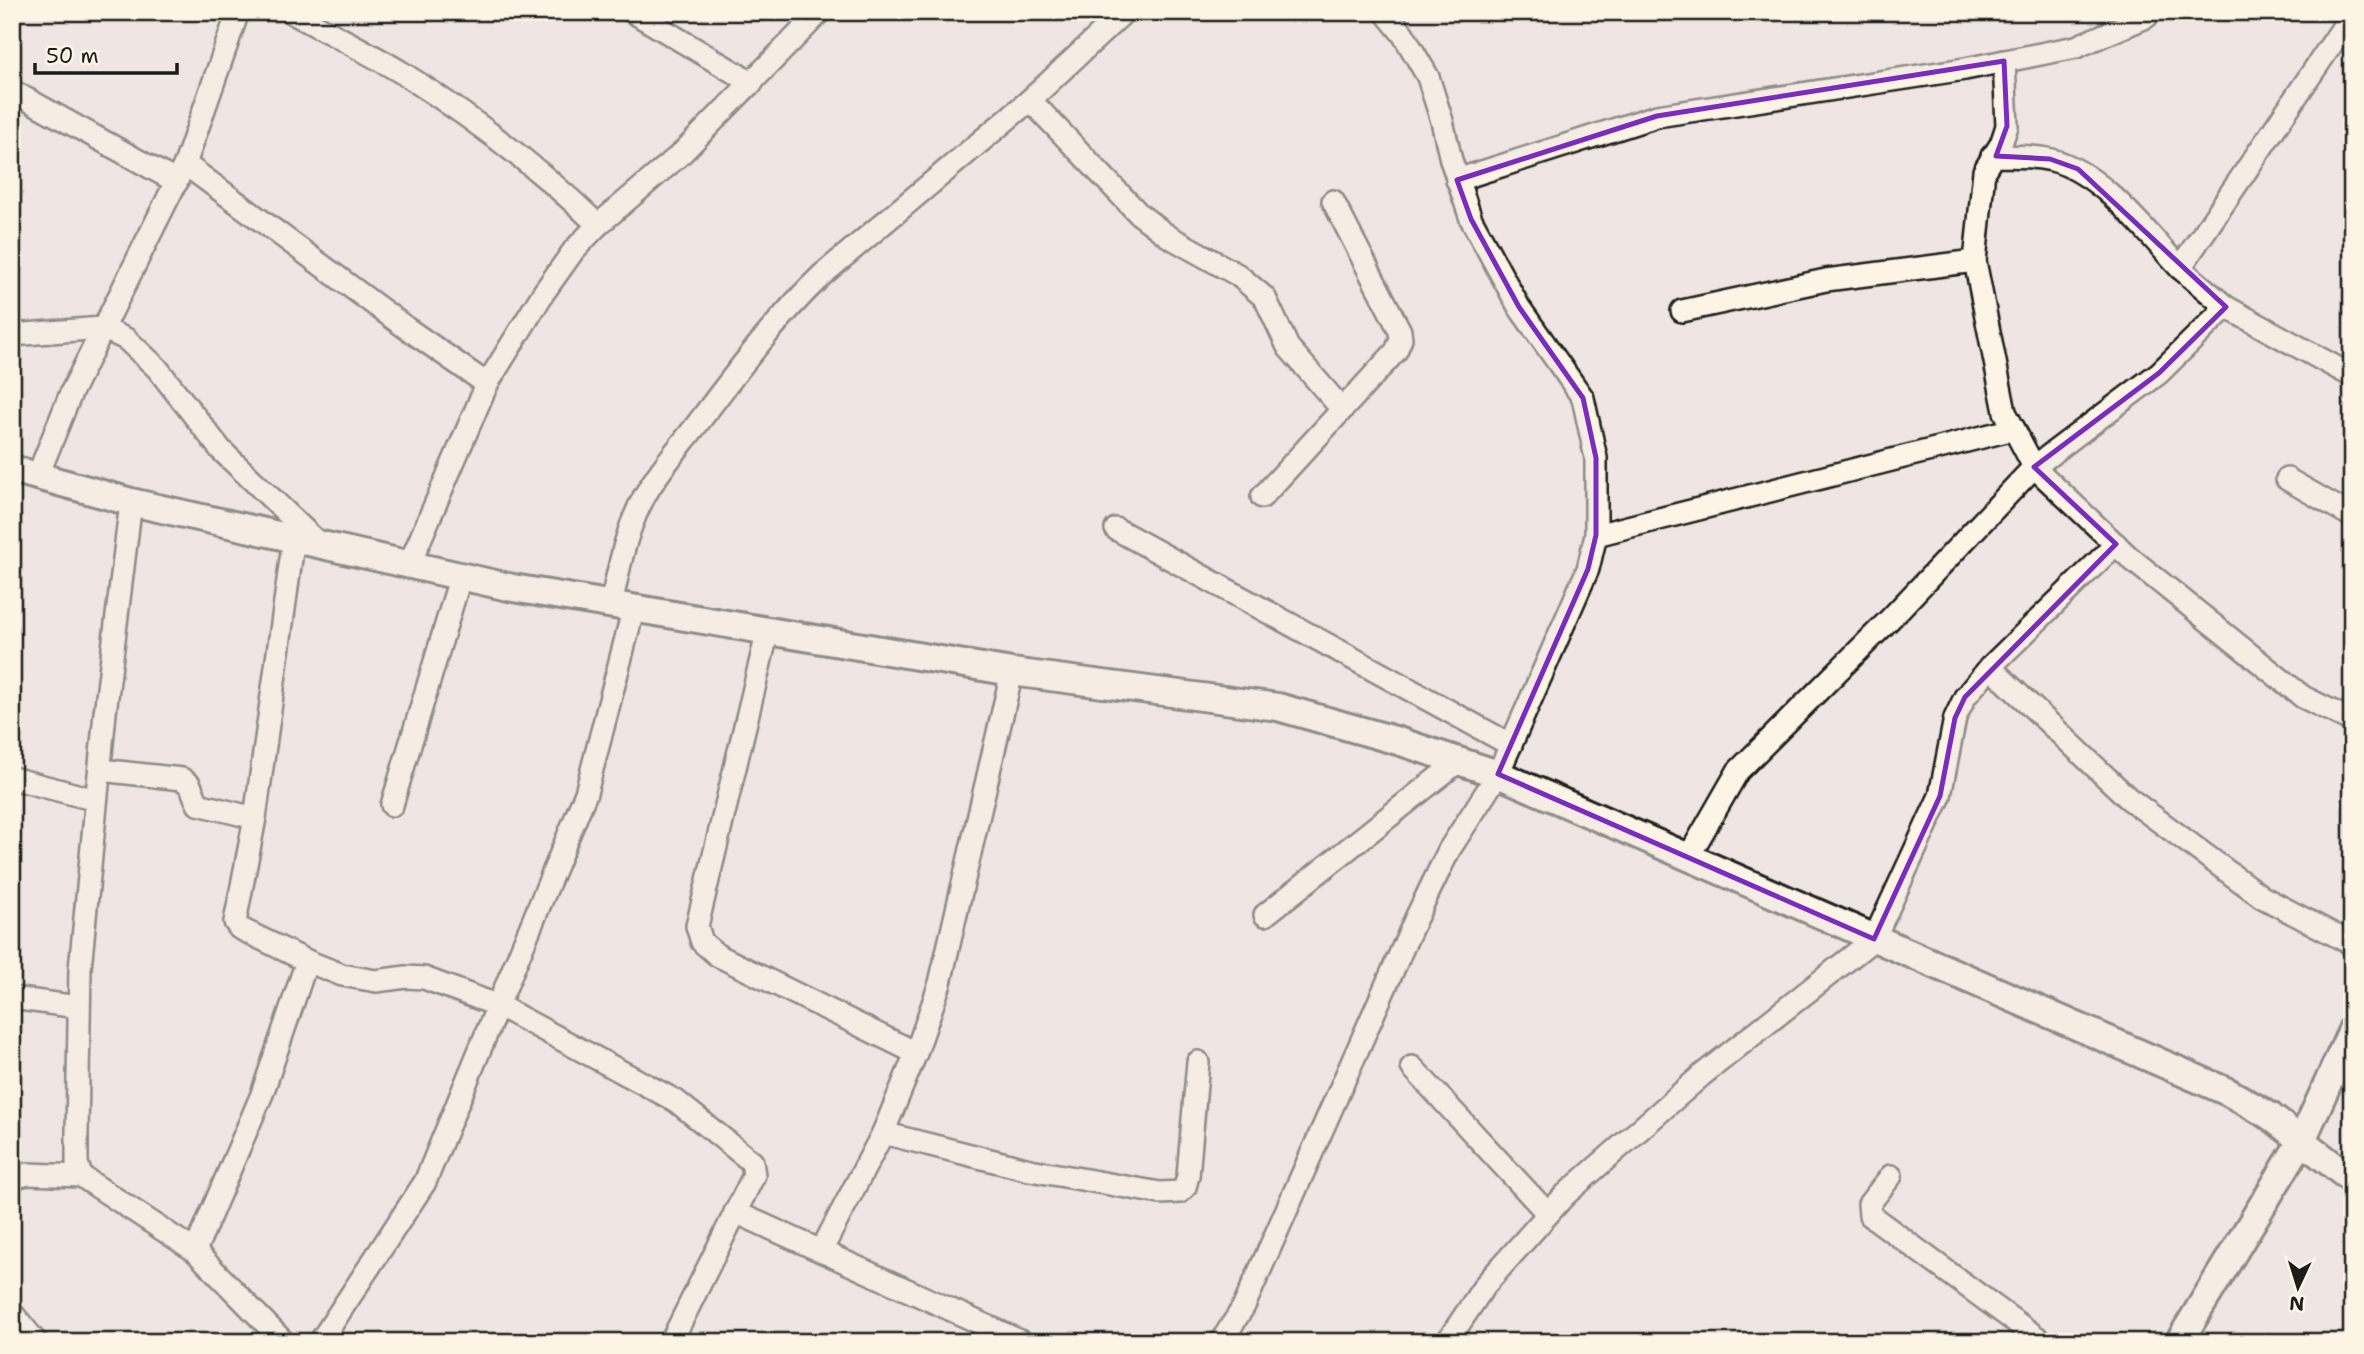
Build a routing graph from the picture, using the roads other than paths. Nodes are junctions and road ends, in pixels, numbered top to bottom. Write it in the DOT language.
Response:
graph roads {
  1 [pos="238,12"];
  2 [pos="291,12"];
  3 [pos="633,12"];
  4 [pos="820,12"];
  5 [pos="1124,12"];
  6 [pos="1385,12"];
  7 [pos="2151,12"];
  8 [pos="2352,14"];
  9 [pos="2004,61"];
  10 [pos="752,83"];
  11 [pos="12,91"];
  12 [pos="1030,100"];
  13 [pos="1992,156"];
  14 [pos="181,173"];
  15 [pos="1457,180"];
  16 [pos="1333,201"];
  17 [pos="598,225"];
  18 [pos="1975,261"];
  19 [pos="2180,268"];
  20 [pos="2226,307"];
  21 [pos="1682,311"];
  22 [pos="102,328"];
  23 [pos="12,335"];
  24 [pos="2352,376"];
  25 [pos="486,384"];
  26 [pos="1341,408"];
  27 [pos="2014,429"];
  28 [pos="2034,467"];
  29 [pos="12,469"];
  30 [pos="38,475"];
  31 [pos="2287,479"];
  32 [pos="1262,497"];
  33 [pos="131,502"];
  34 [pos="2352,516"];
  35 [pos="1116,529"];
  36 [pos="1596,534"];
  37 [pos="306,540"];
  38 [pos="2116,544"];
  39 [pos="410,563"];
  40 [pos="461,575"];
  41 [pos="622,606"];
  42 [pos="768,630"];
  43 [pos="1990,667"];
  44 [pos="1012,672"];
  45 [pos="2352,721"];
  46 [pos="1511,745"];
  47 [pos="1460,760"];
  48 [pos="100,770"];
  49 [pos="1498,774"];
  50 [pos="12,778"];
  51 [pos="96,800"];
  52 [pos="392,805"];
  53 [pos="255,818"];
  54 [pos="1689,856"];
  55 [pos="1265,915"];
  56 [pos="1874,939"];
  57 [pos="2352,944"];
  58 [pos="307,961"];
  59 [pos="12,998"];
  60 [pos="499,1006"];
  61 [pos="78,1007"];
  62 [pos="2352,1030"];
  63 [pos="916,1053"];
  64 [pos="1198,1062"];
  65 [pos="1412,1067"];
  66 [pos="883,1133"];
  67 [pos="2302,1140"];
  68 [pos="81,1176"];
  69 [pos="1891,1176"];
  70 [pos="12,1178"];
  71 [pos="2352,1180"];
  72 [pos="735,1212"];
  73 [pos="1548,1214"];
  74 [pos="195,1251"];
  75 [pos="821,1251"];
  76 [pos="12,1313"];
  77 [pos="36,1342"];
  78 [pos="284,1342"];
  79 [pos="320,1342"];
  80 [pos="671,1342"];
  81 [pos="1022,1342"];
  82 [pos="1221,1342"];
  83 [pos="1447,1342"];
  84 [pos="2043,1342"];
  85 [pos="2179,1342"];
  1 -- 14 [label="street"];
  2 -- 17 [label="street"];
  3 -- 10 [label="street"];
  4 -- 10 [label="street"];
  5 -- 12 [label="street"];
  6 -- 15 [label="street"];
  7 -- 9 [label="street"];
  8 -- 19 [label="street"];
  9 -- 13 [label="street"];
  9 -- 15 [label="street"];
  10 -- 17 [label="street"];
  11 -- 14 [label="street"];
  12 -- 26 [label="street"];
  12 -- 41 [label="street"];
  13 -- 18 [label="street"];
  13 -- 19 [label="street"];
  14 -- 22 [label="street"];
  14 -- 25 [label="street"];
  15 -- 36 [label="street"];
  16 -- 26 [label="street"];
  17 -- 25 [label="street"];
  18 -- 21 [label="street"];
  18 -- 27 [label="street"];
  19 -- 20 [label="street"];
  20 -- 24 [label="street"];
  20 -- 28 [label="street"];
  22 -- 23 [label="street"];
  22 -- 30 [label="street"];
  22 -- 37 [label="street"];
  25 -- 39 [label="street"];
  26 -- 32 [label="street"];
  27 -- 28 [label="street"];
  27 -- 36 [label="street"];
  28 -- 38 [label="street"];
  28 -- 54 [label="street"];
  29 -- 30 [label="street"];
  30 -- 33 [label="street"];
  31 -- 34 [label="street"];
  33 -- 37 [label="street"];
  33 -- 48 [label="street"];
  35 -- 46 [label="street"];
  36 -- 46 [label="street"];
  37 -- 39 [label="street"];
  37 -- 53 [label="street"];
  38 -- 43 [label="street"];
  38 -- 45 [label="street"];
  39 -- 40 [label="street"];
  40 -- 41 [label="street"];
  40 -- 52 [label="street"];
  41 -- 42 [label="street"];
  41 -- 60 [label="street"];
  42 -- 44 [label="street"];
  42 -- 63 [label="street"];
  43 -- 56 [label="street"];
  43 -- 57 [label="street"];
  44 -- 47 [label="street"];
  44 -- 63 [label="street"];
  46 -- 49 [label="street"];
  47 -- 49 [label="street"];
  47 -- 55 [label="street"];
  48 -- 51 [label="street"];
  48 -- 53 [label="street"];
  49 -- 54 [label="street"];
  49 -- 82 [label="street"];
  50 -- 51 [label="street"];
  51 -- 61 [label="street"];
  53 -- 58 [label="street"];
  54 -- 56 [label="street"];
  56 -- 67 [label="street"];
  56 -- 73 [label="street"];
  58 -- 60 [label="street"];
  58 -- 74 [label="street"];
  59 -- 61 [label="street"];
  60 -- 72 [label="street"];
  60 -- 79 [label="street"];
  61 -- 68 [label="street"];
  62 -- 67 [label="street"];
  63 -- 66 [label="street"];
  64 -- 66 [label="street"];
  65 -- 73 [label="street"];
  66 -- 75 [label="street"];
  67 -- 71 [label="street"];
  67 -- 85 [label="street"];
  68 -- 70 [label="street"];
  68 -- 74 [label="street"];
  69 -- 84 [label="street"];
  72 -- 75 [label="street"];
  72 -- 80 [label="street"];
  73 -- 83 [label="street"];
  74 -- 78 [label="street"];
  75 -- 81 [label="street"];
  76 -- 77 [label="street"];
}
